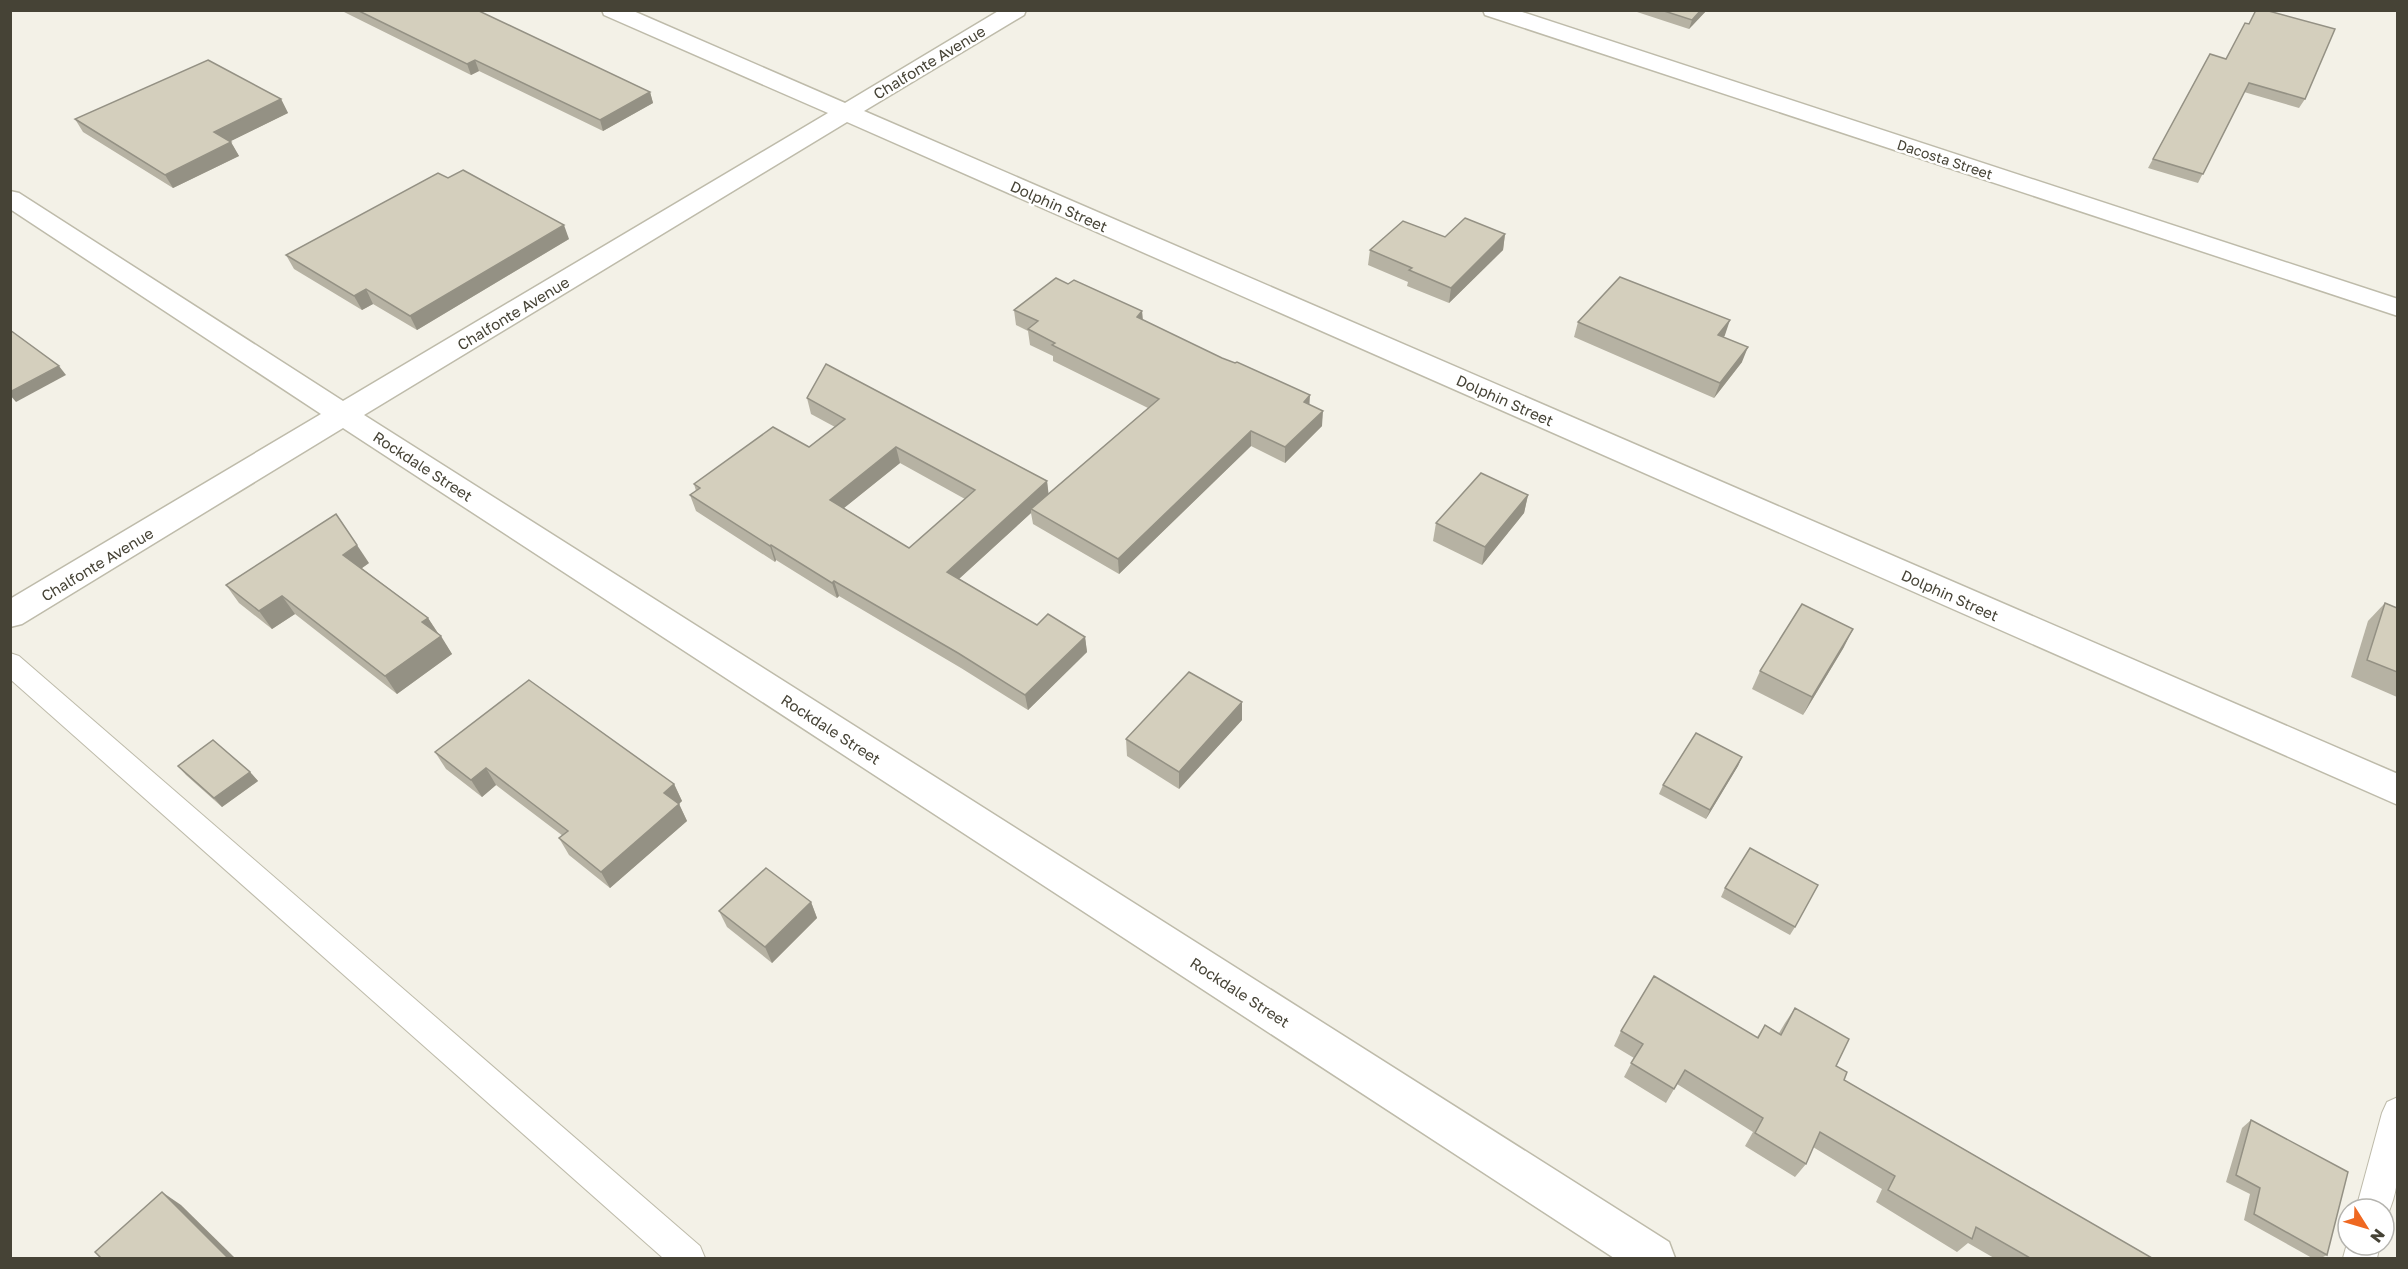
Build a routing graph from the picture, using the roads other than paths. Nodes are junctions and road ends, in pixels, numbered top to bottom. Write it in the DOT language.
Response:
graph roads {
  1 [pos="612,10"];
  2 [pos="1016,10"];
  3 [pos="1493,10"];
  4 [pos="845,113"];
  5 [pos="10,198"];
  6 [pos="2397,308"];
  7 [pos="343,415"];
  8 [pos="10,615"];
  9 [pos="10,663"];
  10 [pos="2397,790"];
  11 [pos="2397,1113"];
  12 [pos="2376,1197"];
  13 [pos="688,1258"];
  14 [pos="1653,1258"];
  1 -- 4 [label="street, Dolphin Street"];
  2 -- 4 [label="street, Chalfonte Avenue"];
  3 -- 6 [label="street, Dacosta Street"];
  4 -- 7 [label="street, Chalfonte Avenue"];
  4 -- 10 [label="street, Dolphin Street"];
  5 -- 7 [label="street, Rockdale Street"];
  7 -- 8 [label="street, Chalfonte Avenue"];
  7 -- 14 [label="street, Rockdale Street"];
  9 -- 13 [label="lane"];
  11 -- 12 [label="lane"];
}
